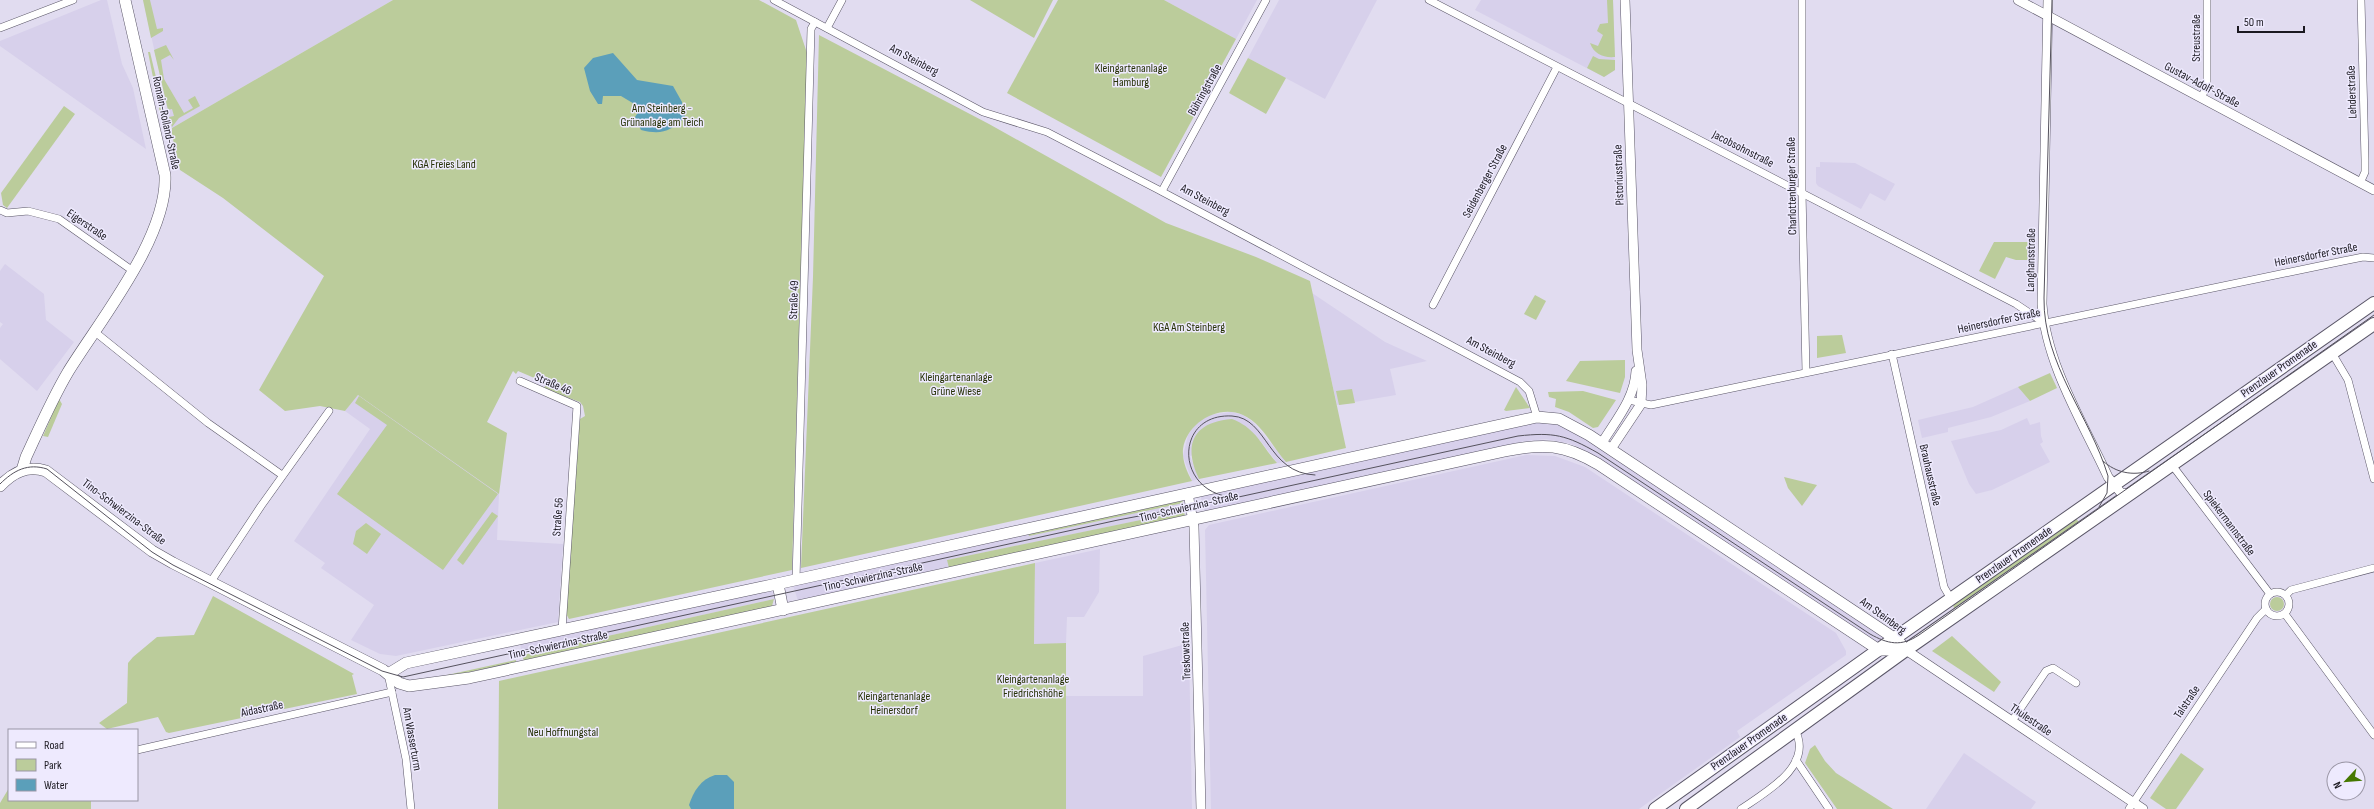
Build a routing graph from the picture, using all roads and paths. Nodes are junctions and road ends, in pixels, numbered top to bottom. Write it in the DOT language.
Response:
graph roads {
  1 [pos="73,0"];
  2 [pos="126,0"];
  3 [pos="774,0"];
  4 [pos="842,0"];
  5 [pos="1266,0"];
  6 [pos="1429,0"];
  7 [pos="1625,0"];
  8 [pos="1802,0"];
  9 [pos="2018,0"];
  10 [pos="2048,0"];
  11 [pos="2207,0"];
  12 [pos="2360,0"];
  13 [pos="2048,16"];
  14 [pos="815,22"];
  15 [pos="0,28"];
  16 [pos="827,28"];
  17 [pos="1557,67"];
  18 [pos="2201,98"];
  19 [pos="1628,103"];
  20 [pos="2360,183"];
  21 [pos="2374,190"];
  22 [pos="1162,191"];
  23 [pos="1802,192"];
  24 [pos="0,210"];
  25 [pos="2374,258"];
  26 [pos="133,271"];
  27 [pos="2374,303"];
  28 [pos="1433,305"];
  29 [pos="2043,322"];
  30 [pos="2374,324"];
  31 [pos="95,332"];
  32 [pos="1637,350"];
  33 [pos="2332,353"];
  34 [pos="1892,354"];
  35 [pos="1806,372"];
  36 [pos="520,381"];
  37 [pos="1629,400"];
  38 [pos="1641,404"];
  39 [pos="577,406"];
  40 [pos="329,411"];
  41 [pos="1537,417"];
  42 [pos="1606,449"];
  43 [pos="1598,464"];
  44 [pos="2172,465"];
  45 [pos="22,470"];
  46 [pos="282,475"];
  47 [pos="2374,479"];
  48 [pos="0,486"];
  49 [pos="2113,486"];
  50 [pos="1188,493"];
  51 [pos="2130,494"];
  52 [pos="1193,520"];
  53 [pos="2374,568"];
  54 [pos="796,580"];
  55 [pos="210,583"];
  56 [pos="778,584"];
  57 [pos="2270,594"];
  58 [pos="2286,595"];
  59 [pos="1951,599"];
  60 [pos="2266,609"];
  61 [pos="783,610"];
  62 [pos="2284,614"];
  63 [pos="562,630"];
  64 [pos="1895,638"];
  65 [pos="1879,650"];
  66 [pos="1906,650"];
  67 [pos="388,674"];
  68 [pos="2076,682"];
  69 [pos="392,692"];
  70 [pos="2012,721"];
  71 [pos="1795,730"];
  72 [pos="2374,735"];
  73 [pos="138,750"];
  74 [pos="1796,760"];
  75 [pos="1715,766"];
  76 [pos="1725,781"];
  77 [pos="2131,806"];
  78 [pos="411,809"];
  79 [pos="1201,809"];
  80 [pos="1655,809"];
  81 [pos="1686,809"];
  82 [pos="1741,809"];
  83 [pos="1829,809"];
  84 [pos="2143,809"];
  1 -- 15 [label="street"];
  2 -- 26 [label="main road, Romain-Rolland-Straße"];
  3 -- 14 [label="street, Am Steinberg"];
  4 -- 16 [label="street"];
  5 -- 22 [label="street, Bühringstraße"];
  6 -- 17 [label="street, Jacobsohnstraße"];
  7 -- 19 [label="street, Pistoriusstraße"];
  8 -- 23 [label="street, Charlottenburger Straße"];
  9 -- 13 [label="street, Gustav-Adolf-Straße"];
  10 -- 13 [label="street, Langhansstraße"];
  11 -- 18 [label="street, Streustraße"];
  12 -- 20 [label="street, Lehderstraße"];
  13 -- 18 [label="street, Gustav-Adolf-Straße"];
  13 -- 29 [label="street, Langhansstraße"];
  14 -- 16 [label="street, Am Steinberg"];
  14 -- 54 [label="street, Straße 49"];
  16 -- 22 [label="street, Am Steinberg"];
  17 -- 19 [label="street, Jacobsohnstraße"];
  17 -- 28 [label="street, Seidenberger Straße"];
  18 -- 20 [label="street, Gustav-Adolf-Straße"];
  19 -- 23 [label="street, Jacobsohnstraße"];
  19 -- 32 [label="street, Pistoriusstraße"];
  20 -- 21 [label="street, Gustav-Adolf-Straße"];
  22 -- 41 [label="street, Am Steinberg"];
  23 -- 29 [label="street, Jacobsohnstraße"];
  23 -- 35 [label="street, Charlottenburger Straße"];
  24 -- 26 [label="street, Eigerstraße"];
  25 -- 29 [label="street, Heinersdorfer Straße"];
  26 -- 31 [label="main road, Romain-Rolland-Straße"];
  27 -- 49 [label="main road, Prenzlauer Promenade"];
  29 -- 34 [label="street, Heinersdorfer Straße"];
  29 -- 49 [label="street, Langhansstraße"];
  30 -- 33 [label="main road, Prenzlauer Promenade"];
  31 -- 45 [label="main road, Romain-Rolland-Straße"];
  31 -- 46 [label="street"];
  32 -- 37 [label="street, Pistoriusstraße"];
  32 -- 38 [label="street, Pistoriusstraße"];
  33 -- 44 [label="main road, Prenzlauer Promenade"];
  33 -- 47 [label="street"];
  34 -- 35 [label="street, Heinersdorfer Straße"];
  34 -- 59 [label="street, Brauhausstraße"];
  35 -- 38 [label="street, Heinersdorfer Straße"];
  36 -- 39 [label="street, Straße 46"];
  37 -- 38 [label="street, Heinersdorfer Straße"];
  37 -- 42 [label="street, Pistoriusstraße"];
  38 -- 42 [label="street"];
  39 -- 63 [label="street, Straße 56"];
  40 -- 46 [label="street"];
  41 -- 42 [label="main road, Am Steinberg"];
  41 -- 50 [label="main road, Tino-Schwierzina-Straße"];
  42 -- 43 [label="main road"];
  42 -- 64 [label="main road, Am Steinberg"];
  43 -- 52 [label="main road, Tino-Schwierzina-Straße"];
  43 -- 65 [label="main road"];
  44 -- 51 [label="main road, Prenzlauer Promenade"];
  44 -- 57 [label="street, Spiekermannstraße"];
  45 -- 48 [label="main road"];
  45 -- 55 [label="main road, Tino-Schwierzina-Straße"];
  46 -- 55 [label="street"];
  49 -- 51 [label="street"];
  49 -- 59 [label="main road, Prenzlauer Promenade"];
  50 -- 52 [label="street, Treskowstraße"];
  50 -- 54 [label="main road, Tino-Schwierzina-Straße"];
  51 -- 66 [label="main road, Prenzlauer Promenade"];
  52 -- 61 [label="main road, Tino-Schwierzina-Straße"];
  52 -- 79 [label="street, Treskowstraße"];
  53 -- 58 [label="street"];
  54 -- 56 [label="main road, Tino-Schwierzina-Straße"];
  55 -- 67 [label="main road, Tino-Schwierzina-Straße"];
  56 -- 61 [label="main road"];
  56 -- 63 [label="main road, Tino-Schwierzina-Straße"];
  57 -- 58 [label="street"];
  57 -- 60 [label="street"];
  58 -- 62 [label="street"];
  59 -- 64 [label="main road, Prenzlauer Promenade"];
  60 -- 62 [label="street"];
  60 -- 77 [label="street, Talstraße"];
  61 -- 67 [label="main road, Tino-Schwierzina-Straße"];
  62 -- 72 [label="street"];
  63 -- 67 [label="main road, Tino-Schwierzina-Straße"];
  64 -- 65 [label="main road, Prenzlauer Promenade"];
  64 -- 66 [label="main road, Am Steinberg"];
  65 -- 66 [label="main road, Am Steinberg"];
  65 -- 75 [label="main road, Prenzlauer Promenade"];
  66 -- 70 [label="street, Thulestraße"];
  66 -- 71 [label="main road, Prenzlauer Promenade"];
  67 -- 69 [label="street, Am Wasserturm"];
  68 -- 70 [label="street"];
  69 -- 73 [label="street, Aidastraße"];
  69 -- 78 [label="street, Am Wasserturm"];
  70 -- 77 [label="street, Thulestraße"];
  71 -- 74 [label="street, Prenzlauer Promenade"];
  71 -- 76 [label="main road, Prenzlauer Promenade"];
  74 -- 82 [label="street, Prenzlauer Promenade"];
  74 -- 83 [label="street"];
  75 -- 76 [label="main road"];
  75 -- 80 [label="main road, Prenzlauer Promenade"];
  76 -- 81 [label="main road, Prenzlauer Promenade"];
  77 -- 84 [label="street, Thulestraße"];
}
